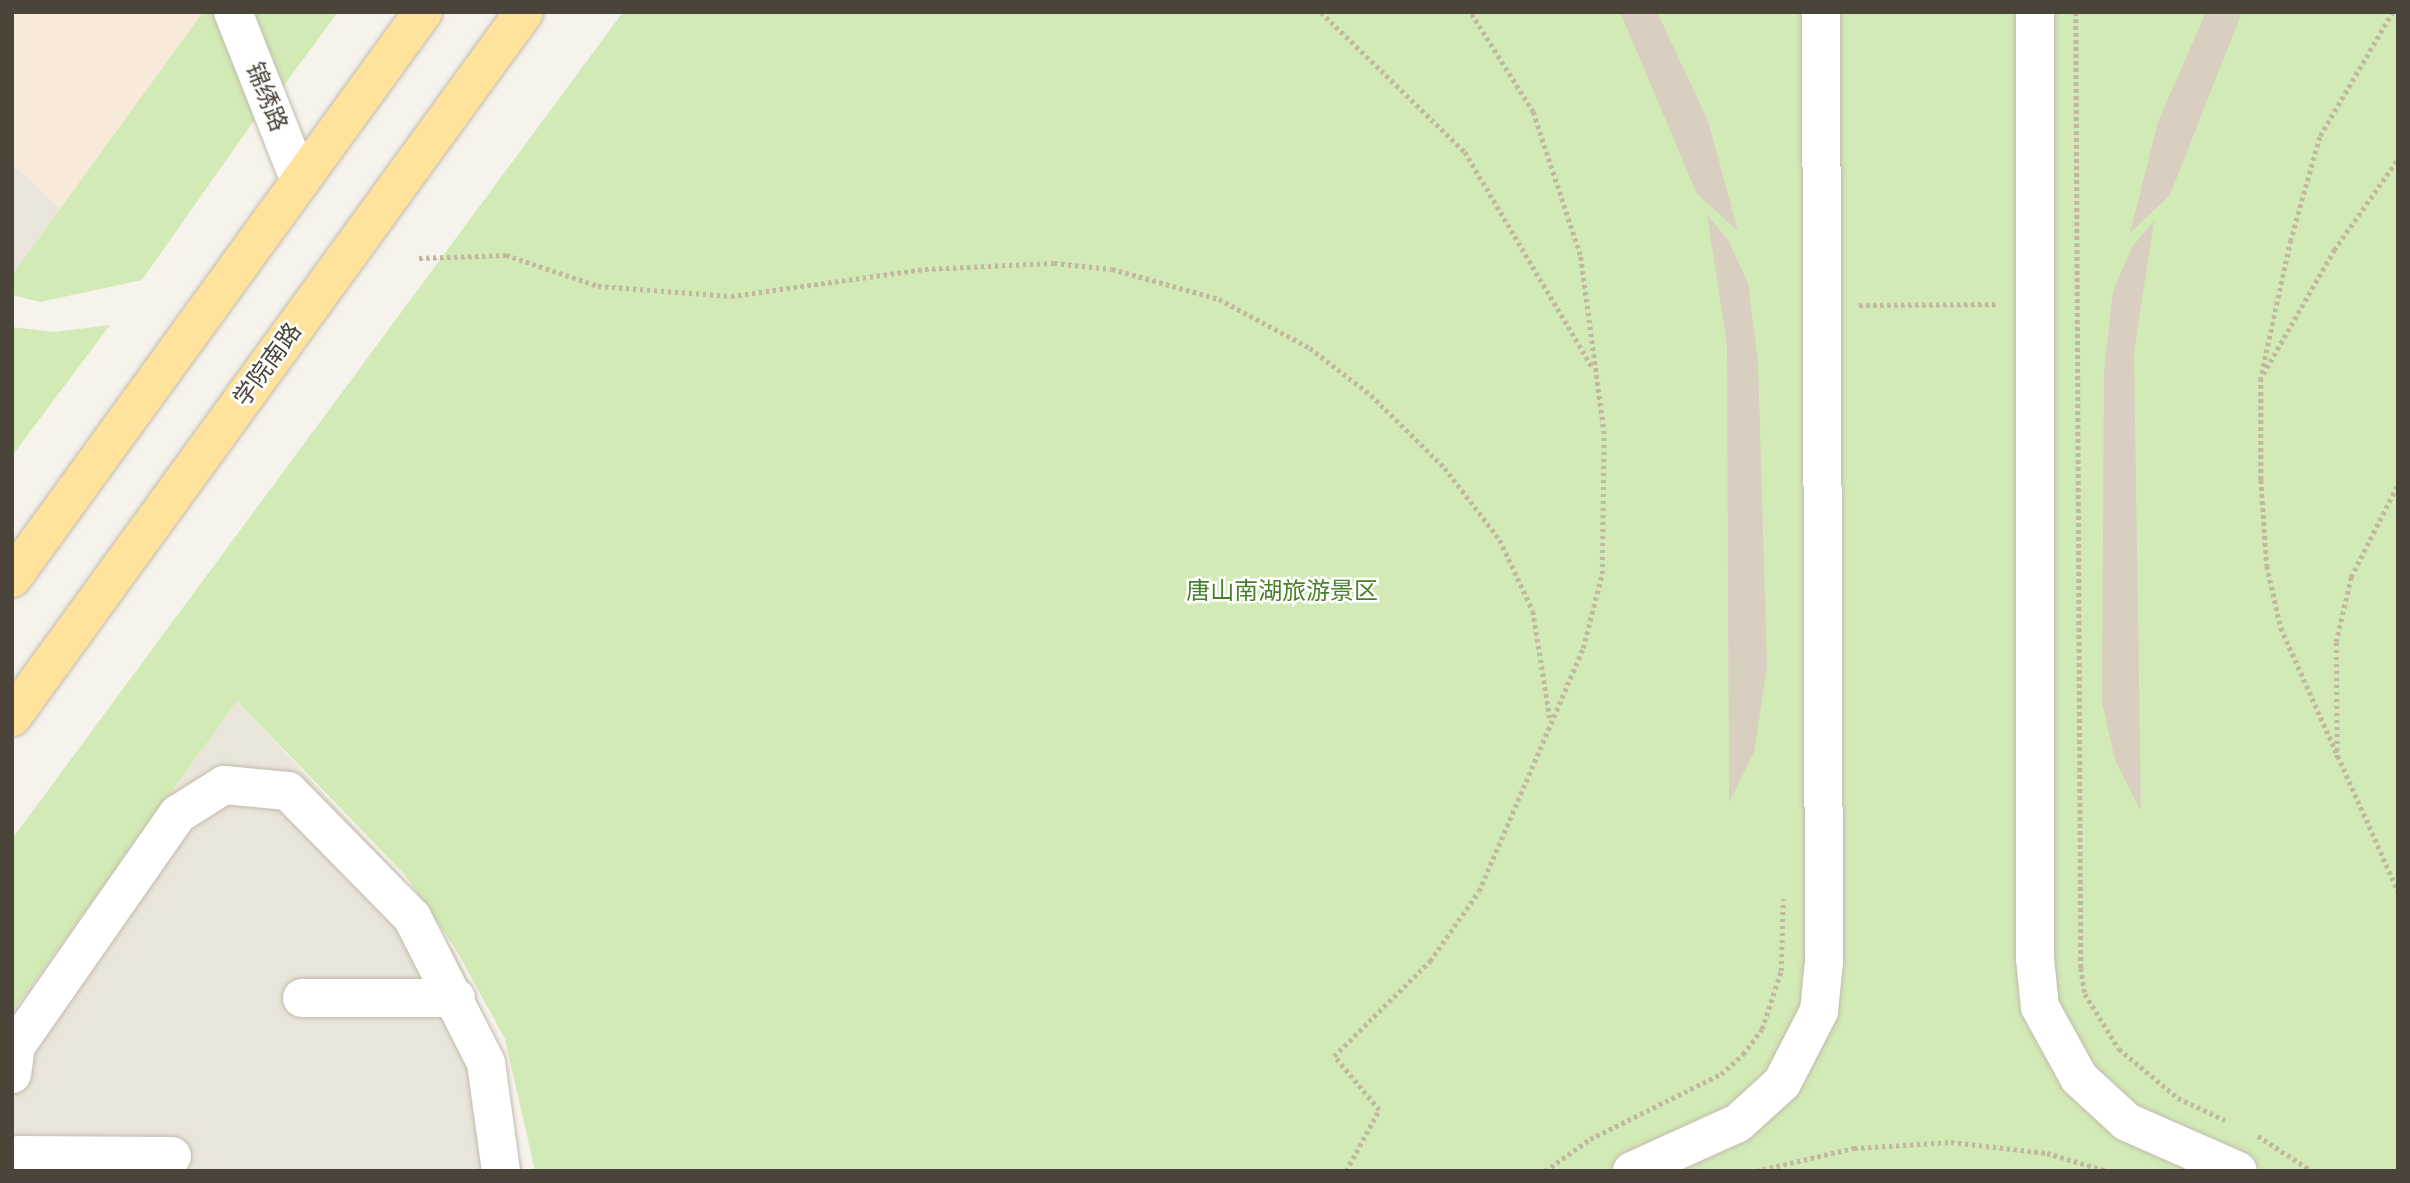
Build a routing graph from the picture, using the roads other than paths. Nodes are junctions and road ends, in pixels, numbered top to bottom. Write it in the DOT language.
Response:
graph roads {
  1 [pos="233,12"];
  2 [pos="423,12"];
  3 [pos="524,12"];
  4 [pos="1821,12"];
  5 [pos="2035,12"];
  6 [pos="300,181"];
  7 [pos="12,578"];
  8 [pos="12,717"];
  9 [pos="302,998"];
  10 [pos="456,998"];
  11 [pos="12,1074"];
  12 [pos="18,1153"];
  13 [pos="172,1156"];
  14 [pos="501,1171"];
  15 [pos="1632,1171"];
  16 [pos="2238,1171"];
  1 -- 6 [label="street, 锦绣路"];
  2 -- 6 [label="main road"];
  3 -- 8 [label="main road, 学院南路"];
  4 -- 15 [label="street"];
  5 -- 16 [label="street"];
  6 -- 7 [label="main road"];
  9 -- 10 [label="street"];
  10 -- 11 [label="street"];
  10 -- 14 [label="street"];
  12 -- 13 [label="street"];
}
